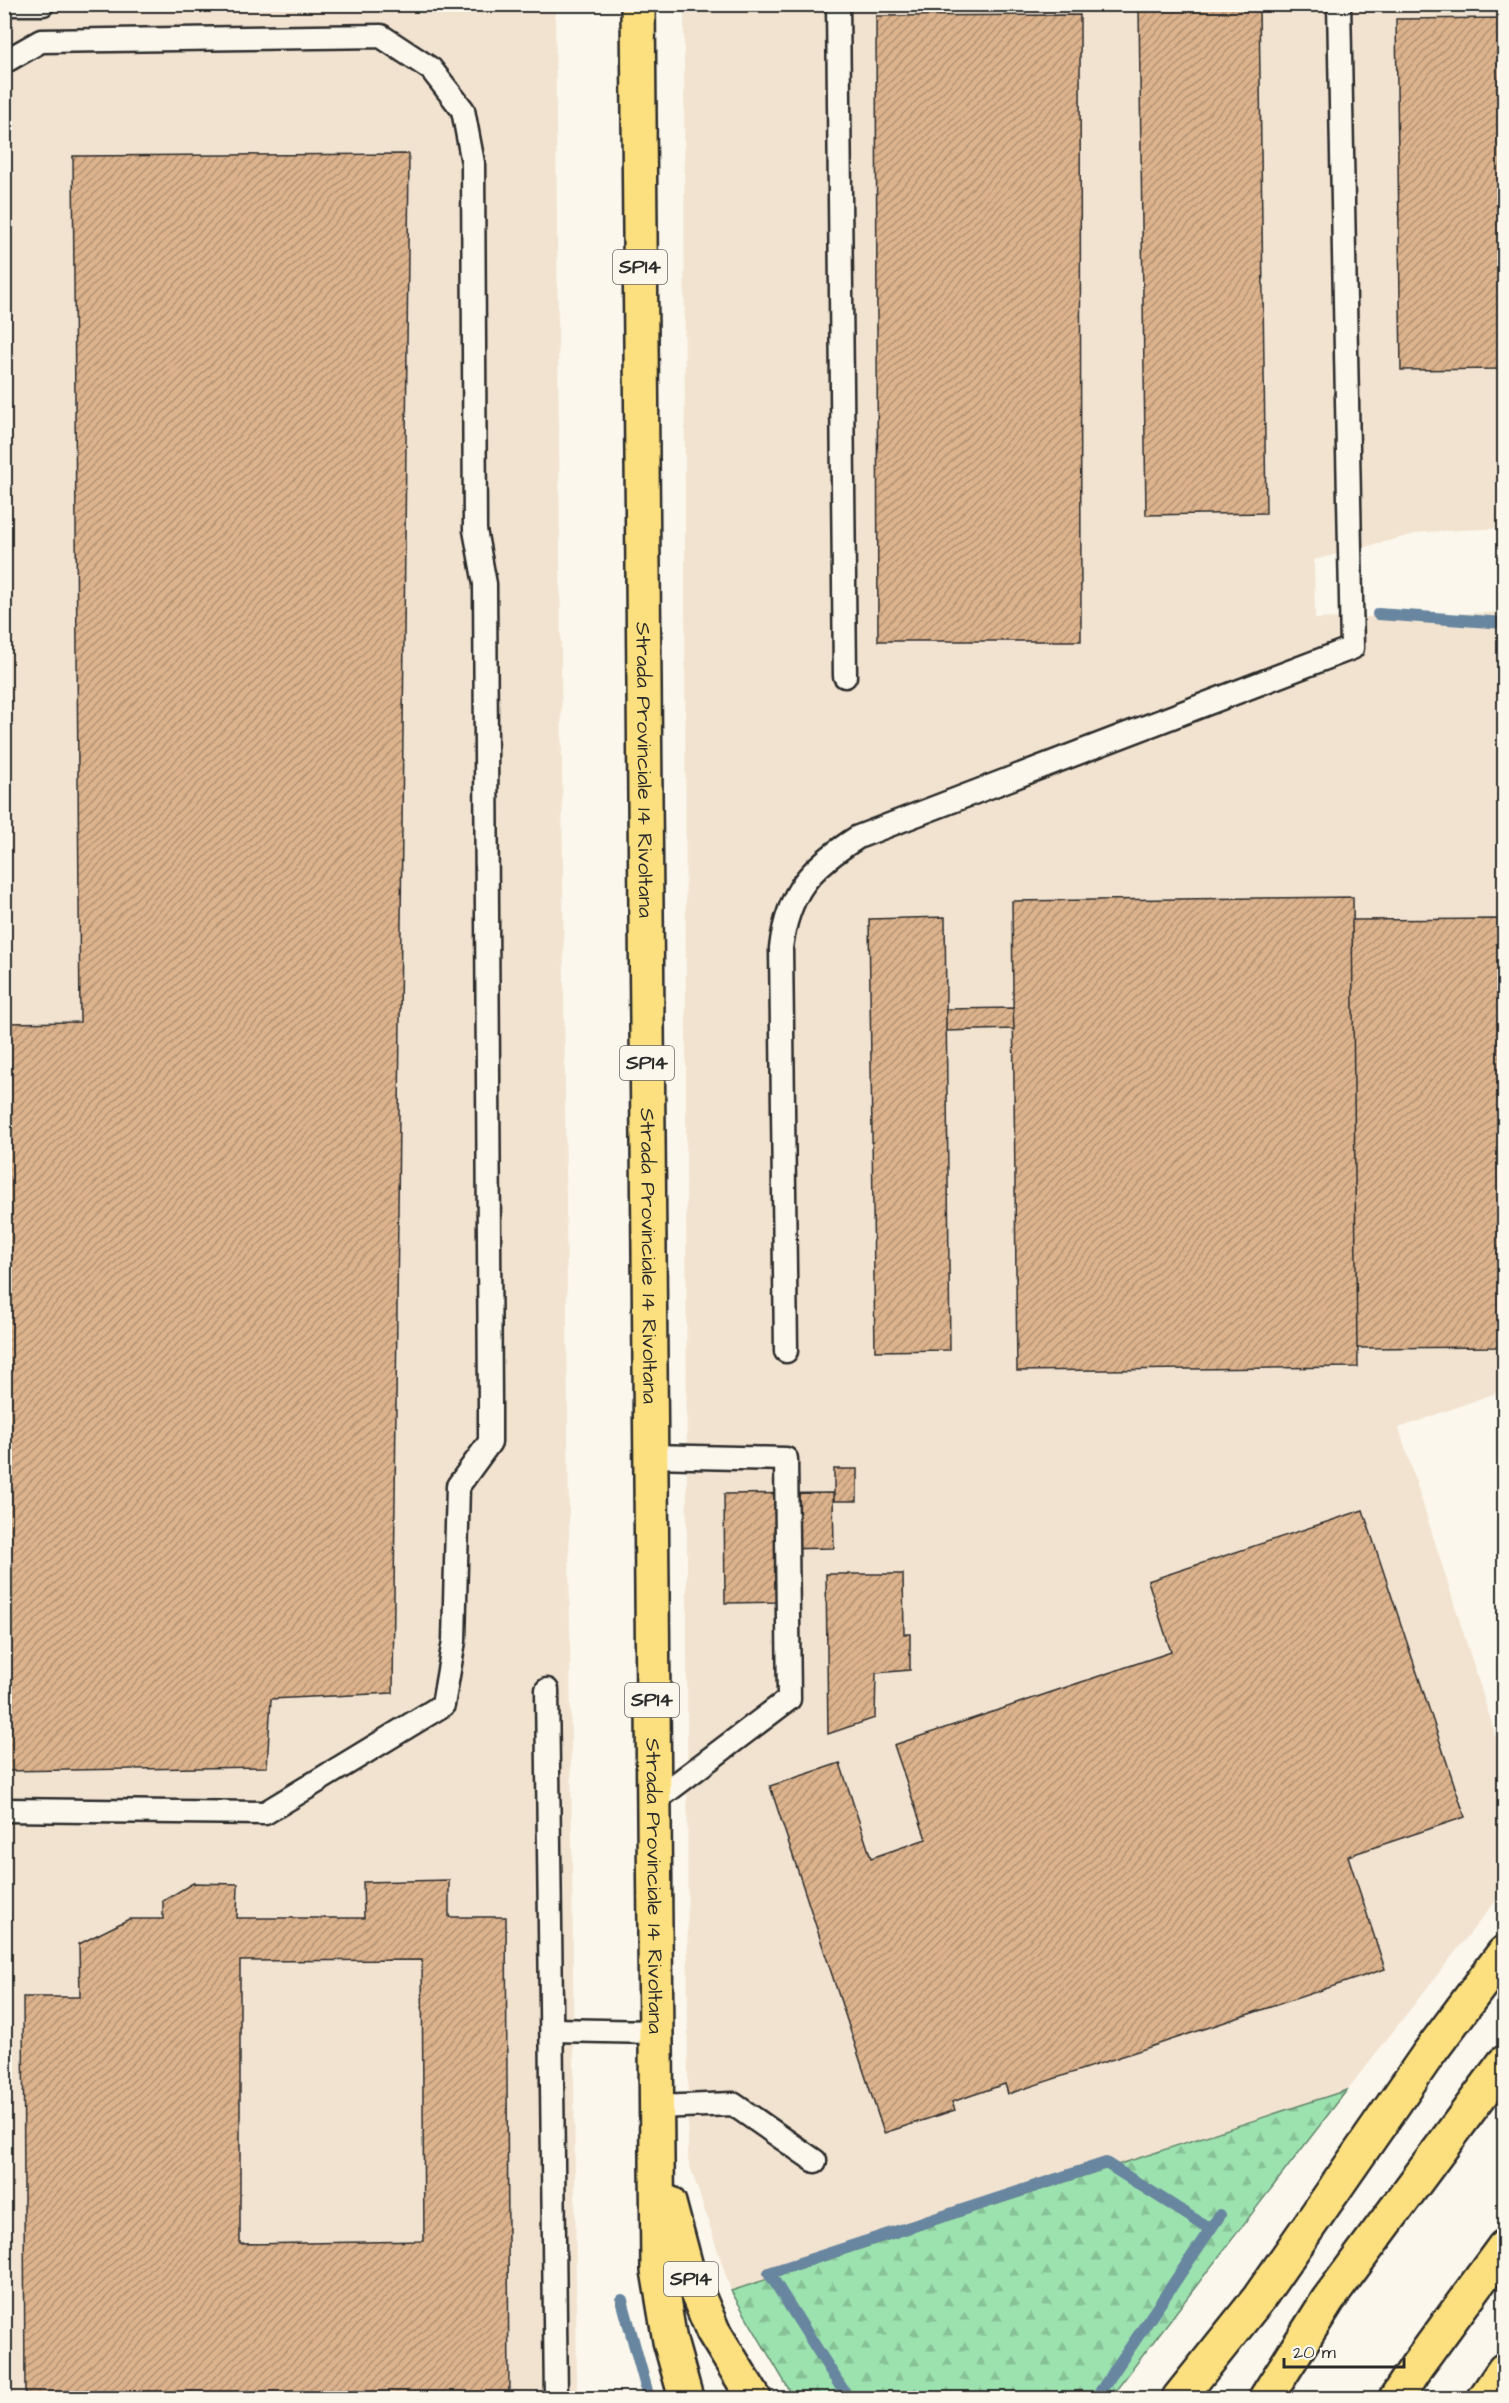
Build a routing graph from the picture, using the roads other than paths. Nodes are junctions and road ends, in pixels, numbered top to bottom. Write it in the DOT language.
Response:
graph roads {
  1 [pos="7,4"];
  2 [pos="43,4"];
  3 [pos="638,4"];
  4 [pos="838,4"];
  5 [pos="1339,4"];
  6 [pos="4,62"];
  7 [pos="845,676"];
  8 [pos="786,1351"];
  9 [pos="650,1456"];
  10 [pos="548,1690"];
  11 [pos="653,1802"];
  12 [pos="4,1810"];
  13 [pos="1504,1953"];
  14 [pos="552,2030"];
  15 [pos="655,2032"];
  16 [pos="1504,2063"];
  17 [pos="656,2107"];
  18 [pos="656,2148"];
  19 [pos="815,2161"];
  20 [pos="1504,2247"];
  21 [pos="1504,2370"];
  22 [pos="556,2398"];
  23 [pos="686,2398"];
  24 [pos="754,2398"];
  25 [pos="1179,2398"];
  26 [pos="1266,2398"];
  27 [pos="1396,2398"];
  28 [pos="1485,2398"];
  1 -- 2 [label="lane"];
  3 -- 9 [label="main road, Strada Provinciale 14 Rivoltana / SP14"];
  4 -- 7 [label="lane"];
  5 -- 8 [label="lane"];
  6 -- 12 [label="lane"];
  9 -- 11 [label="main road, Strada Provinciale 14 Rivoltana / SP14"];
  9 -- 11 [label="lane"];
  10 -- 14 [label="lane"];
  11 -- 15 [label="main road, Strada Provinciale 14 Rivoltana / SP14"];
  13 -- 25 [label="main road"];
  14 -- 15 [label="lane"];
  14 -- 22 [label="lane"];
  15 -- 17 [label="main road, Strada Provinciale 14 Rivoltana / SP14"];
  16 -- 26 [label="main road"];
  17 -- 18 [label="main road, Strada Provinciale 14 Rivoltana / SP14"];
  17 -- 19 [label="lane"];
  18 -- 23 [label="main road, Strada Provinciale 14 Rivoltana / SP14"];
  18 -- 24 [label="main road, Strada Provinciale 14 Rivoltana / SP14"];
  20 -- 27 [label="main road"];
  21 -- 28 [label="main road"];
}
